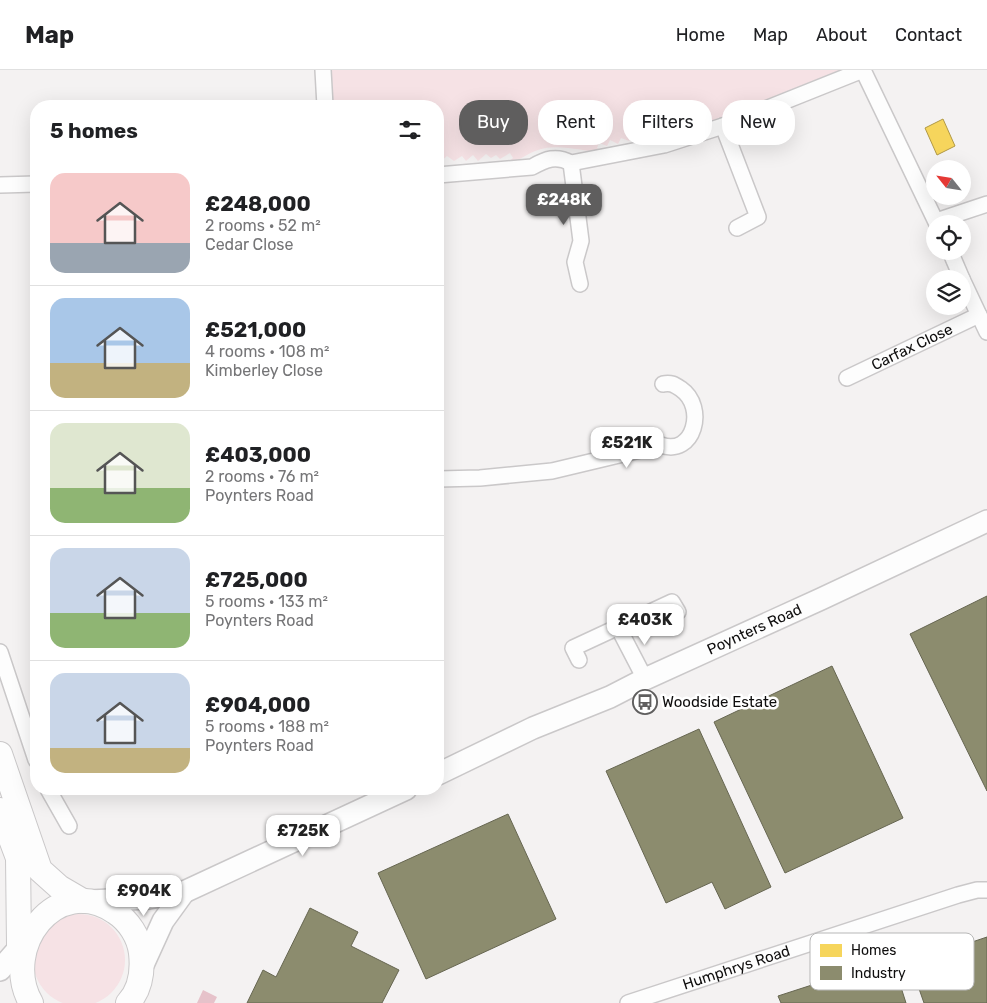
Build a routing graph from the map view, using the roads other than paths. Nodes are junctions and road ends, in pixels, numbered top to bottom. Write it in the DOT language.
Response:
graph roads {
  1 [pos="322,70"];
  2 [pos="863,70"];
  3 [pos="324,100"];
  4 [pos="787,100"];
  5 [pos="722,126"];
  6 [pos="730,145"];
  7 [pos="571,163"];
  8 [pos="444,174"];
  9 [pos="30,184"];
  10 [pos="0,185"];
  11 [pos="987,204"];
  12 [pos="934,215"];
  13 [pos="956,215"];
  14 [pos="737,228"];
  15 [pos="580,284"];
  16 [pos="971,298"];
  17 [pos="979,315"];
  18 [pos="987,332"];
  19 [pos="847,378"];
  20 [pos="663,384"];
  21 [pos="444,480"];
  22 [pos="987,521"];
  23 [pos="678,612"];
  24 [pos="618,627"];
  25 [pos="0,652"];
  26 [pos="579,660"];
  27 [pos="645,679"];
  28 [pos="30,742"];
  29 [pos="0,754"];
  30 [pos="444,771"];
  31 [pos="51,795"];
  32 [pos="393,795"];
  33 [pos="0,810"];
  34 [pos="69,826"];
  35 [pos="987,890"];
  36 [pos="184,892"];
  37 [pos="86,901"];
  38 [pos="842,933"];
  39 [pos="810,943"];
  40 [pos="19,948"];
  41 [pos="143,964"];
  42 [pos="0,970"];
  43 [pos="131,1002"];
  44 [pos="31,1003"];
  45 [pos="628,1003"];
  1 -- 3 [label="street"];
  2 -- 4 [label="street"];
  2 -- 12 [label="street"];
  5 -- 7 [label="street"];
  6 -- 14 [label="street"];
  7 -- 8 [label="street"];
  7 -- 15 [label="street"];
  9 -- 10 [label="street"];
  11 -- 13 [label="street"];
  16 -- 17 [label="street"];
  17 -- 18 [label="street"];
  17 -- 19 [label="street, Carfax Close"];
  20 -- 21 [label="street"];
  22 -- 27 [label="street, Poynters Road"];
  23 -- 24 [label="street"];
  24 -- 26 [label="street"];
  24 -- 27 [label="street"];
  25 -- 28 [label="street"];
  27 -- 30 [label="street, Poynters Road"];
  29 -- 37 [label="main road"];
  31 -- 34 [label="street"];
  32 -- 36 [label="street"];
  33 -- 40 [label="main road"];
  35 -- 38 [label="street, Humphrys Road"];
  36 -- 37 [label="street"];
  36 -- 41 [label="street"];
  37 -- 40 [label="main road"];
  37 -- 41 [label="main road"];
  39 -- 45 [label="street, Humphrys Road"];
  40 -- 42 [label="street"];
  40 -- 44 [label="main road"];
  41 -- 43 [label="main road"];
}
